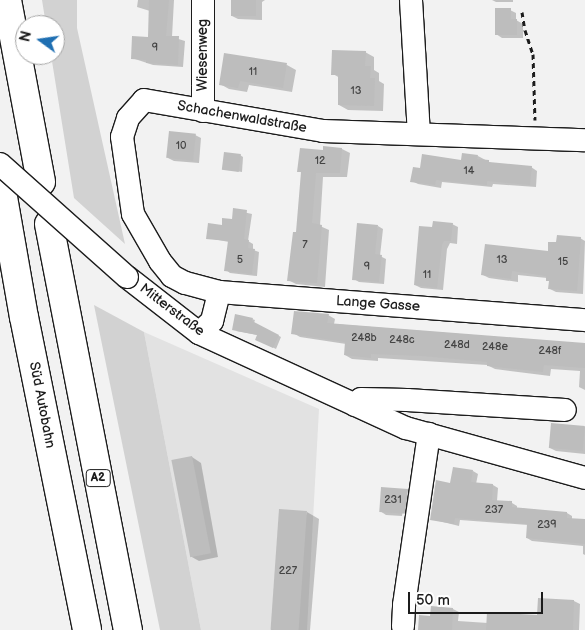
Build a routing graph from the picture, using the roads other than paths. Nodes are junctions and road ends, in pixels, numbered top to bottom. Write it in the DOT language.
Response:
graph roads {
  1 [pos="7,0"];
  2 [pos="204,0"];
  3 [pos="411,0"];
  4 [pos="204,111"];
  5 [pos="419,134"];
  6 [pos="585,140"];
  7 [pos="0,164"];
  8 [pos="0,180"];
  9 [pos="40,182"];
  10 [pos="49,224"];
  11 [pos="219,292"];
  12 [pos="585,320"];
  13 [pos="199,333"];
  14 [pos="355,405"];
  15 [pos="565,410"];
  16 [pos="429,434"];
  17 [pos="585,478"];
  18 [pos="403,626"];
  19 [pos="87,630"];
  20 [pos="128,630"];
  1 -- 9 [label="highway"];
  2 -- 4 [label="street, Wiesenweg"];
  3 -- 5 [label="street"];
  4 -- 5 [label="street, Schachenwaldstraße"];
  4 -- 11 [label="street, Schachenwaldstraße"];
  5 -- 6 [label="street, Schachenwaldstraße"];
  7 -- 13 [label="street, Mitterstraße, bridge"];
  8 -- 19 [label="highway, Süd Autobahn"];
  10 -- 20 [label="highway, A2"];
  11 -- 12 [label="street, Lange Gasse"];
  11 -- 13 [label="street"];
  13 -- 14 [label="street, Mitterstraße"];
  14 -- 15 [label="street"];
  14 -- 16 [label="street, Mitterstraße"];
  16 -- 17 [label="street, Mitterstraße"];
  16 -- 18 [label="street"];
}
